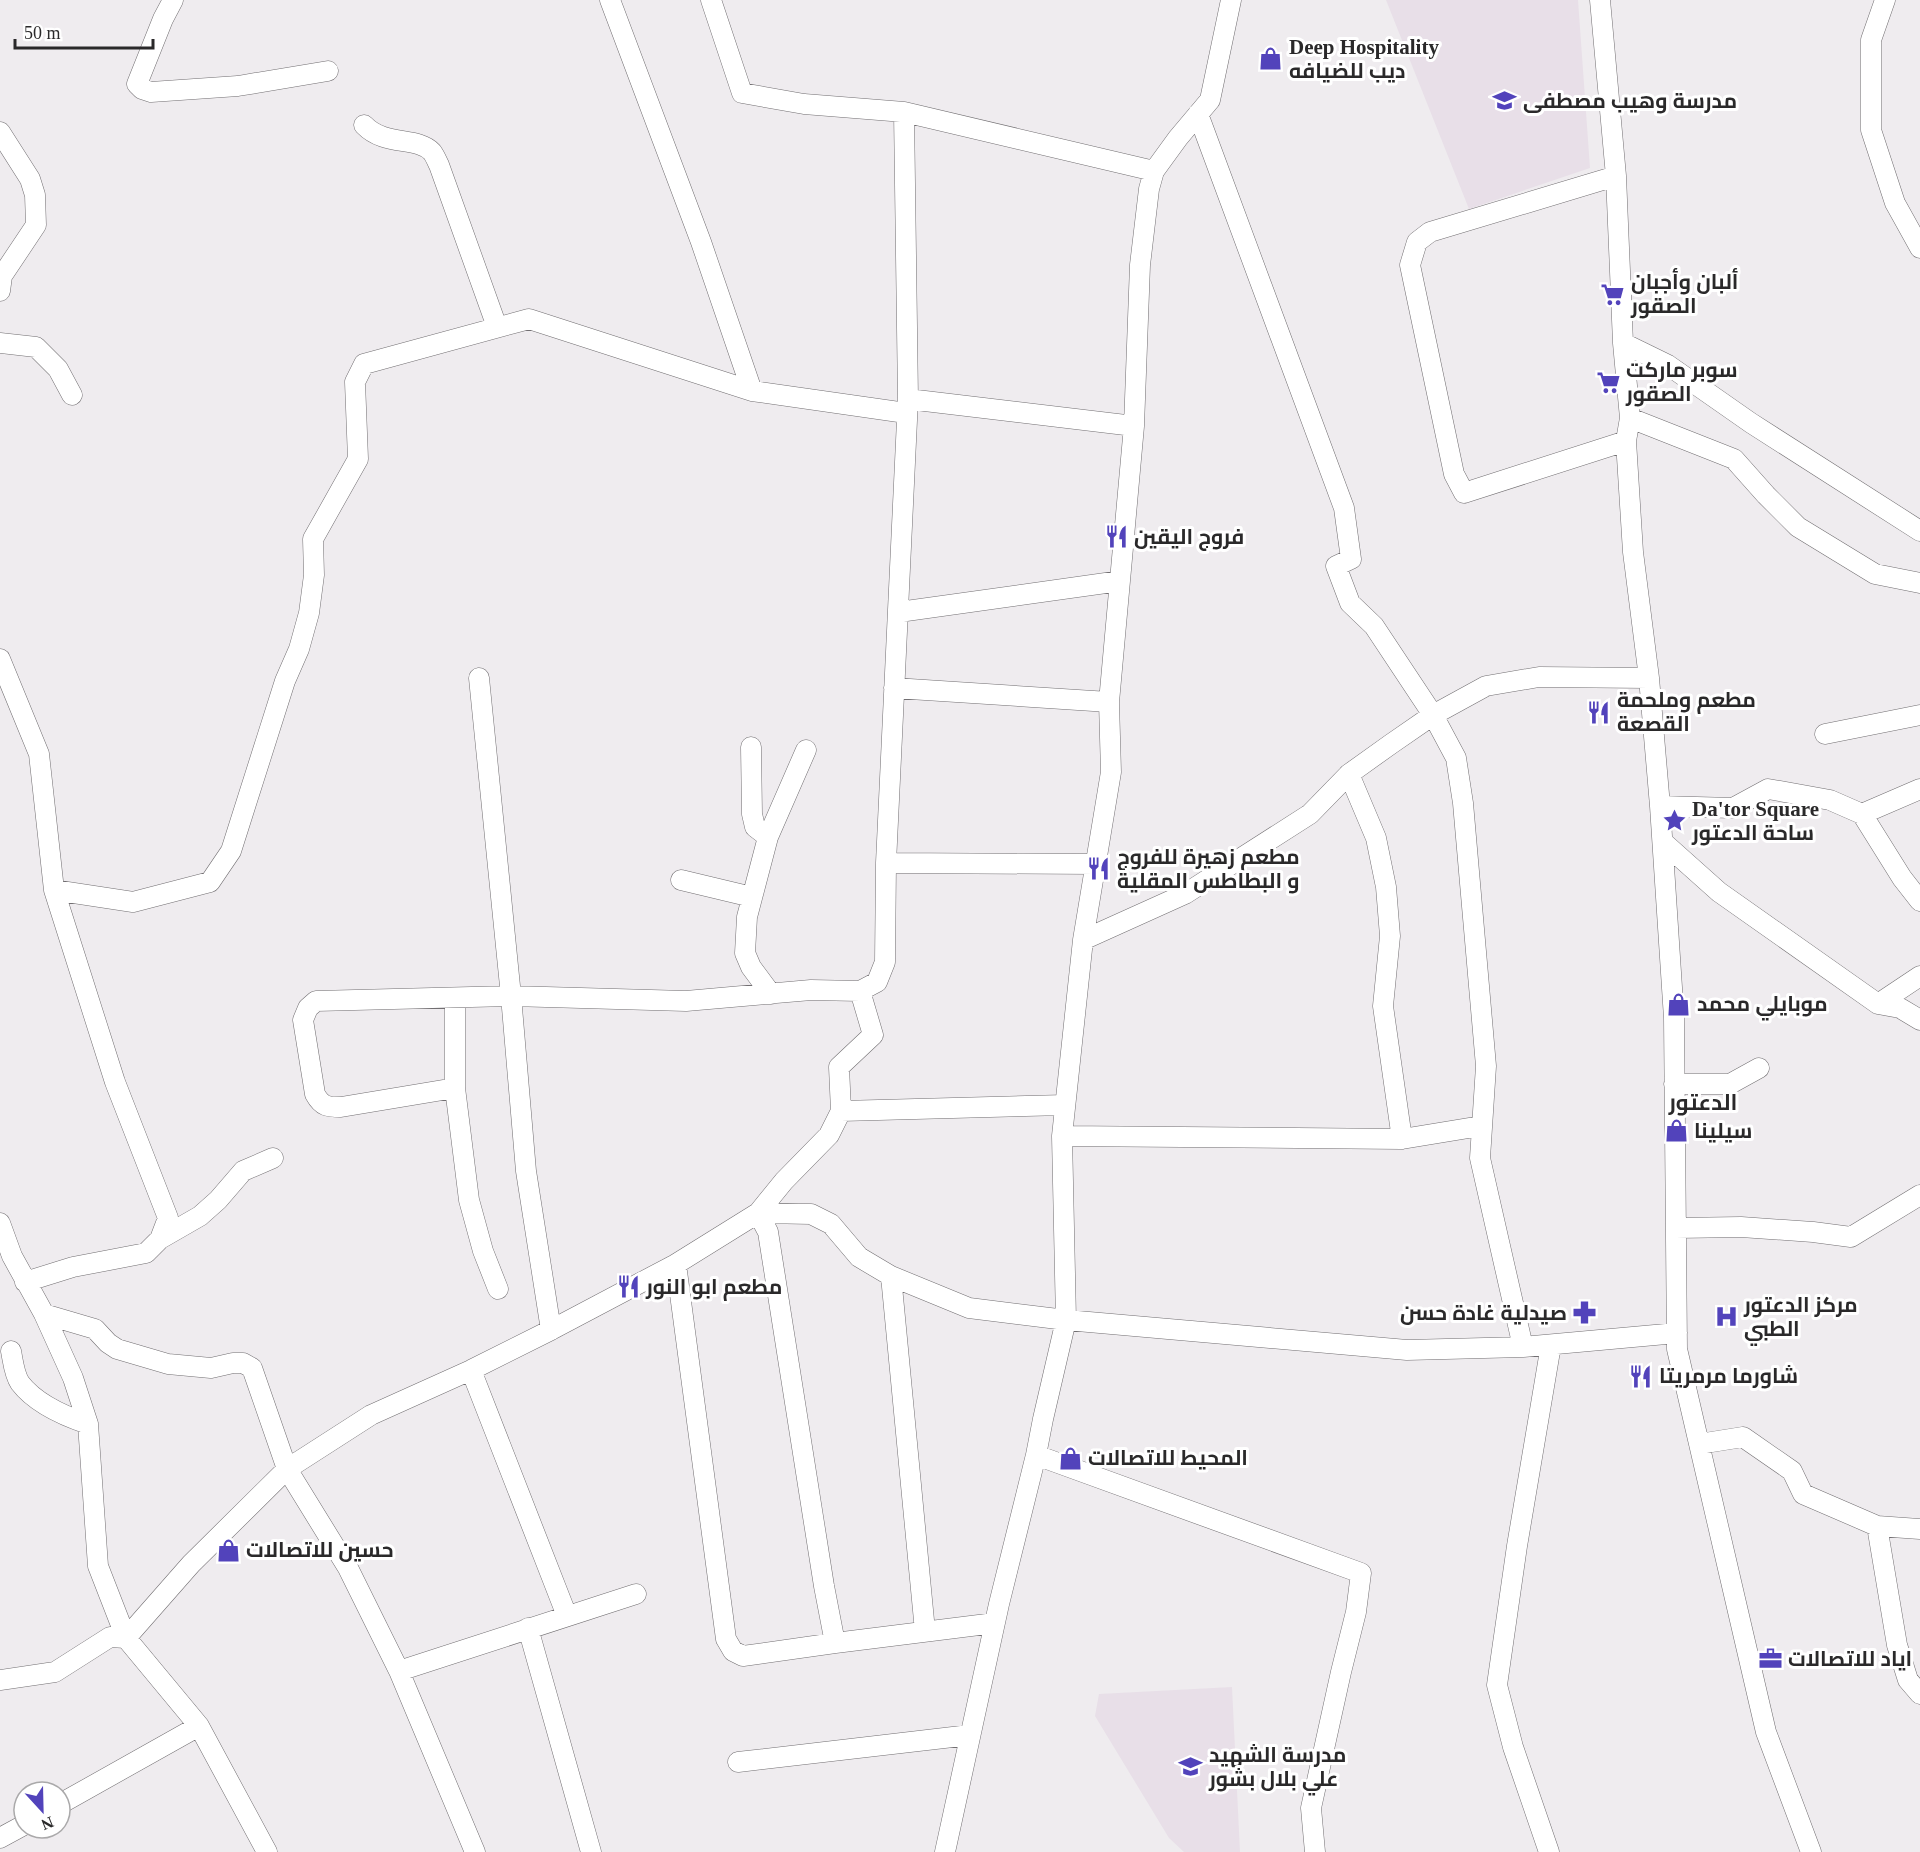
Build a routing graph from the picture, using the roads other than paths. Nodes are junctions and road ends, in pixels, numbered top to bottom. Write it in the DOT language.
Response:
graph roads {
  1 [pos="173,0"];
  2 [pos="610,0"];
  3 [pos="711,0"];
  4 [pos="1231,0"];
  5 [pos="1600,0"];
  6 [pos="1885,0"];
  7 [pos="328,71"];
  8 [pos="904,112"];
  9 [pos="1198,114"];
  10 [pos="364,125"];
  11 [pos="0,132"];
  12 [pos="1154,171"];
  13 [pos="1616,176"];
  14 [pos="1920,248"];
  15 [pos="0,291"];
  16 [pos="497,327"];
  17 [pos="0,343"];
  18 [pos="1623,344"];
  19 [pos="752,390"];
  20 [pos="72,395"];
  21 [pos="907,406"];
  22 [pos="1630,418"];
  23 [pos="1134,426"];
  24 [pos="1626,441"];
  25 [pos="1920,531"];
  26 [pos="1120,581"];
  27 [pos="1920,583"];
  28 [pos="899,612"];
  29 [pos="0,659"];
  30 [pos="479,678"];
  31 [pos="1649,678"];
  32 [pos="894,688"];
  33 [pos="1109,702"];
  34 [pos="1433,715"];
  35 [pos="1920,715"];
  36 [pos="1825,734"];
  37 [pos="751,747"];
  38 [pos="806,750"];
  39 [pos="1349,774"];
  40 [pos="1920,789"];
  41 [pos="1660,806"];
  42 [pos="1862,814"];
  43 [pos="768,837"];
  44 [pos="1662,842"];
  45 [pos="886,863"];
  46 [pos="1096,864"];
  47 [pos="681,880"];
  48 [pos="54,890"];
  49 [pos="753,897"];
  50 [pos="1920,901"];
  51 [pos="1083,940"];
  52 [pos="1920,976"];
  53 [pos="860,991"];
  54 [pos="771,994"];
  55 [pos="511,996"];
  56 [pos="455,998"];
  57 [pos="1878,1005"];
  58 [pos="1920,1020"];
  59 [pos="1759,1068"];
  60 [pos="1674,1084"];
  61 [pos="455,1088"];
  62 [pos="1065,1105"];
  63 [pos="841,1111"];
  64 [pos="1481,1126"];
  65 [pos="1062,1136"];
  66 [pos="1402,1139"];
  67 [pos="273,1158"];
  68 [pos="1920,1195"];
  69 [pos="758,1214"];
  70 [pos="0,1223"];
  71 [pos="1676,1228"];
  72 [pos="160,1239"];
  73 [pos="676,1264"];
  74 [pos="891,1276"];
  75 [pos="25,1282"];
  76 [pos="498,1289"];
  77 [pos="44,1314"];
  78 [pos="1066,1320"];
  79 [pos="551,1330"];
  80 [pos="1677,1333"];
  81 [pos="1551,1345"];
  82 [pos="1523,1347"];
  83 [pos="11,1351"];
  84 [pos="471,1370"];
  85 [pos="8,1376"];
  86 [pos="88,1424"];
  87 [pos="1699,1444"];
  88 [pos="1036,1455"];
  89 [pos="287,1469"];
  90 [pos="1877,1526"];
  91 [pos="1920,1528"];
  92 [pos="636,1594"];
  93 [pos="567,1616"];
  94 [pos="995,1623"];
  95 [pos="528,1628"];
  96 [pos="925,1631"];
  97 [pos="126,1638"];
  98 [pos="835,1643"];
  99 [pos="399,1671"];
  100 [pos="0,1680"];
  101 [pos="1920,1694"];
  102 [pos="199,1726"];
  103 [pos="970,1735"];
  104 [pos="738,1762"];
  105 [pos="72,1797"];
  106 [pos="267,1852"];
  107 [pos="475,1852"];
  108 [pos="591,1852"];
  109 [pos="945,1852"];
  110 [pos="1315,1852"];
  111 [pos="1549,1852"];
  112 [pos="1811,1852"];
  1 -- 7 [label="street"];
  2 -- 19 [label="street"];
  3 -- 8 [label="street"];
  4 -- 9 [label="street"];
  5 -- 13 [label="street"];
  6 -- 14 [label="street"];
  8 -- 12 [label="street"];
  8 -- 21 [label="street"];
  9 -- 12 [label="street"];
  9 -- 34 [label="street"];
  10 -- 16 [label="street"];
  11 -- 15 [label="street"];
  12 -- 23 [label="street"];
  13 -- 18 [label="street"];
  13 -- 24 [label="street"];
  16 -- 19 [label="street"];
  16 -- 48 [label="street"];
  17 -- 20 [label="street"];
  18 -- 22 [label="street"];
  18 -- 25 [label="street"];
  19 -- 21 [label="street"];
  21 -- 23 [label="street"];
  21 -- 28 [label="street"];
  22 -- 24 [label="street"];
  22 -- 27 [label="street"];
  23 -- 26 [label="street"];
  24 -- 31 [label="street"];
  26 -- 28 [label="street"];
  26 -- 33 [label="street"];
  28 -- 32 [label="street"];
  29 -- 48 [label="street"];
  30 -- 55 [label="street"];
  31 -- 34 [label="street"];
  31 -- 41 [label="street"];
  32 -- 33 [label="street"];
  32 -- 45 [label="street"];
  33 -- 46 [label="street"];
  34 -- 39 [label="street"];
  34 -- 64 [label="street"];
  35 -- 36 [label="street"];
  37 -- 43 [label="street"];
  38 -- 43 [label="street"];
  39 -- 51 [label="street"];
  39 -- 66 [label="street"];
  40 -- 42 [label="street"];
  41 -- 42 [label="street"];
  41 -- 44 [label="street"];
  42 -- 50 [label="street"];
  43 -- 49 [label="street"];
  44 -- 57 [label="street"];
  44 -- 60 [label="street"];
  45 -- 46 [label="street"];
  45 -- 53 [label="street"];
  46 -- 51 [label="street"];
  47 -- 49 [label="street"];
  48 -- 72 [label="street"];
  49 -- 54 [label="street"];
  51 -- 62 [label="street"];
  52 -- 57 [label="street"];
  53 -- 54 [label="street"];
  53 -- 63 [label="street"];
  54 -- 55 [label="street"];
  55 -- 56 [label="street"];
  55 -- 79 [label="street"];
  56 -- 61 [label="street"];
  56 -- 61 [label="street"];
  57 -- 58 [label="street"];
  59 -- 60 [label="street"];
  60 -- 71 [label="street"];
  61 -- 76 [label="street"];
  62 -- 63 [label="street"];
  62 -- 65 [label="street"];
  63 -- 69 [label="street"];
  64 -- 66 [label="street"];
  64 -- 82 [label="street"];
  65 -- 66 [label="street"];
  65 -- 78 [label="street"];
  67 -- 72 [label="street"];
  68 -- 71 [label="street"];
  69 -- 73 [label="street"];
  69 -- 74 [label="street"];
  69 -- 98 [label="street"];
  70 -- 75 [label="street"];
  71 -- 80 [label="street"];
  72 -- 75 [label="street"];
  73 -- 79 [label="street"];
  73 -- 98 [label="street"];
  74 -- 78 [label="street"];
  74 -- 96 [label="street"];
  75 -- 77 [label="street"];
  77 -- 86 [label="street"];
  77 -- 89 [label="street"];
  78 -- 82 [label="street"];
  78 -- 88 [label="street"];
  79 -- 84 [label="street"];
  80 -- 81 [label="street"];
  80 -- 87 [label="street"];
  81 -- 82 [label="street"];
  81 -- 111 [label="street"];
  83 -- 85 [label="street"];
  84 -- 89 [label="street"];
  84 -- 93 [label="street"];
  85 -- 86 [label="street"];
  86 -- 97 [label="street"];
  87 -- 90 [label="street"];
  87 -- 112 [label="street"];
  88 -- 94 [label="street"];
  88 -- 110 [label="street"];
  89 -- 97 [label="street"];
  89 -- 99 [label="street"];
  90 -- 91 [label="street"];
  90 -- 101 [label="street"];
  92 -- 93 [label="street"];
  93 -- 95 [label="street"];
  94 -- 96 [label="street"];
  94 -- 103 [label="street"];
  95 -- 99 [label="street"];
  95 -- 108 [label="street"];
  96 -- 98 [label="street"];
  97 -- 100 [label="street"];
  97 -- 102 [label="street"];
  99 -- 107 [label="street"];
  102 -- 105 [label="street"];
  102 -- 106 [label="street"];
  103 -- 104 [label="street"];
  103 -- 109 [label="street"];
}
